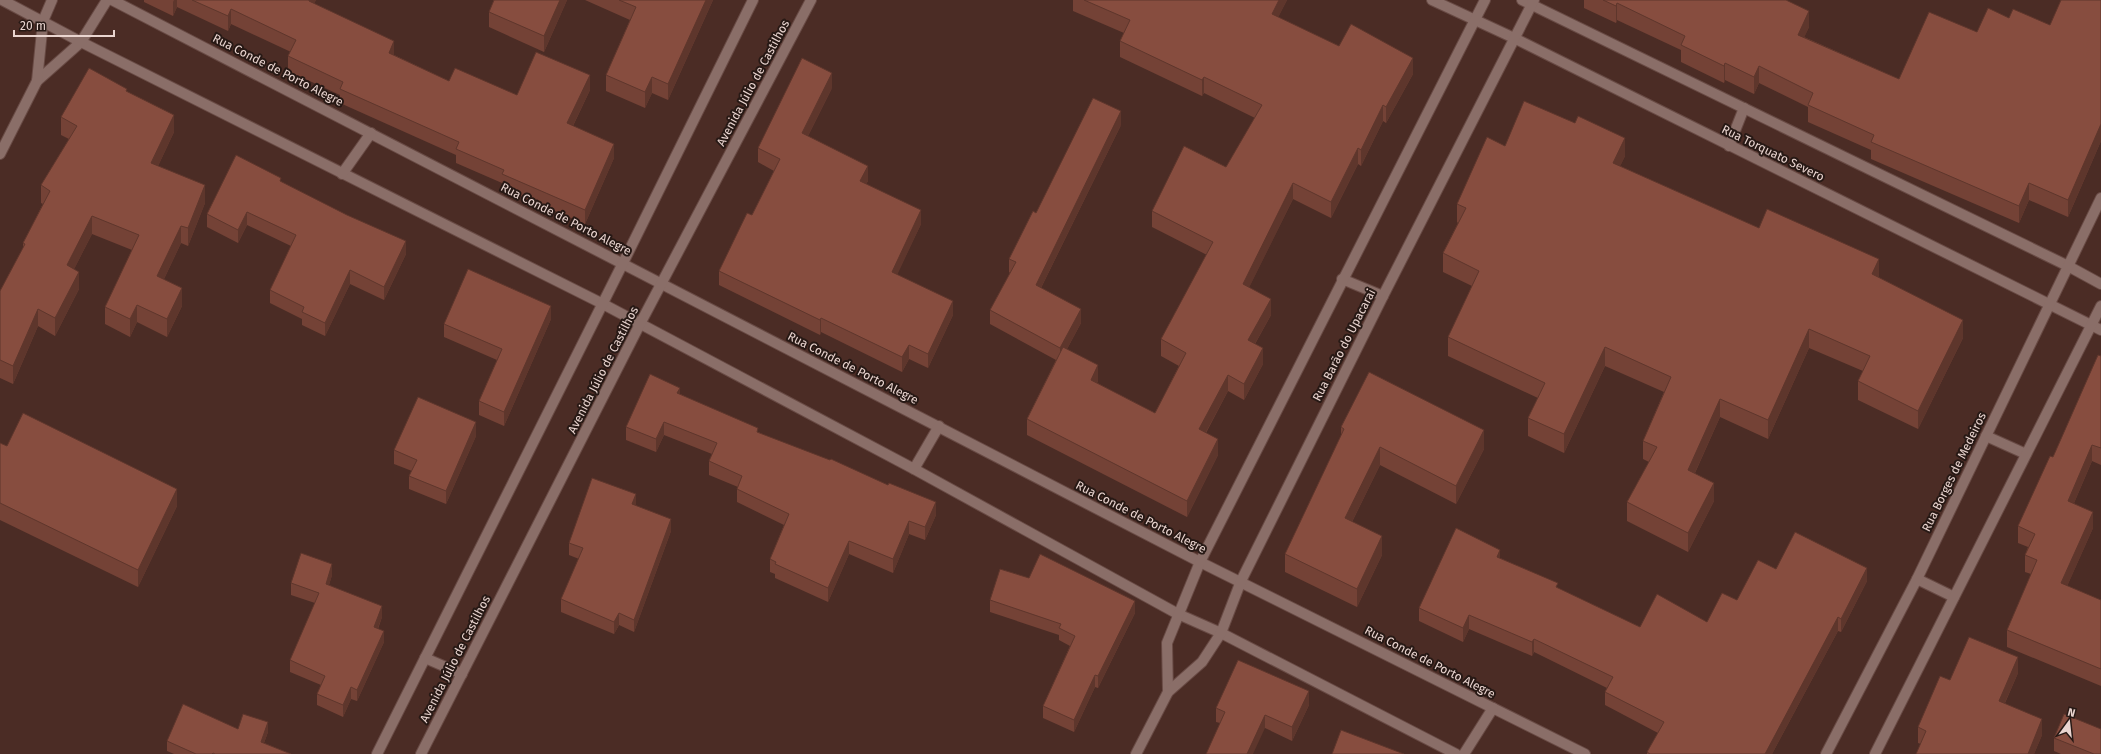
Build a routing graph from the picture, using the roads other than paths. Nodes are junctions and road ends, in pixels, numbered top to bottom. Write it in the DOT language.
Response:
graph roads {
  1 [pos="2,0"];
  2 [pos="52,0"];
  3 [pos="107,0"];
  4 [pos="112,0"];
  5 [pos="753,0"];
  6 [pos="811,0"];
  7 [pos="1432,0"];
  8 [pos="1485,0"];
  9 [pos="1522,0"];
  10 [pos="1533,2"];
  11 [pos="44,21"];
  12 [pos="1475,22"];
  13 [pos="1514,38"];
  14 [pos="81,42"];
  15 [pos="37,81"];
  16 [pos="1744,108"];
  17 [pos="371,133"];
  18 [pos="1729,146"];
  19 [pos="0,154"];
  20 [pos="342,174"];
  21 [pos="2101,198"];
  22 [pos="623,263"];
  23 [pos="2068,266"];
  24 [pos="1342,279"];
  25 [pos="2101,284"];
  26 [pos="662,285"];
  27 [pos="1383,296"];
  28 [pos="603,304"];
  29 [pos="2049,305"];
  30 [pos="2101,306"];
  31 [pos="640,324"];
  32 [pos="2091,325"];
  33 [pos="2101,330"];
  34 [pos="939,426"];
  35 [pos="1986,436"];
  36 [pos="2026,454"];
  37 [pos="914,470"];
  38 [pos="1200,562"];
  39 [pos="1917,579"];
  40 [pos="1241,581"];
  41 [pos="1954,597"];
  42 [pos="1178,614"];
  43 [pos="1221,633"];
  44 [pos="425,658"];
  45 [pos="462,674"];
  46 [pos="1168,692"];
  47 [pos="1493,708"];
  48 [pos="377,754"];
  49 [pos="421,754"];
  50 [pos="1136,754"];
  51 [pos="1456,754"];
  52 [pos="1464,754"];
  53 [pos="1585,754"];
  54 [pos="1826,754"];
  55 [pos="1875,754"];
  1 -- 11 [label="street"];
  2 -- 11 [label="street"];
  3 -- 14 [label="street"];
  4 -- 17 [label="street, Rua Conde de Porto Alegre"];
  5 -- 22 [label="street"];
  6 -- 26 [label="street, Avenida Júlio de Castilhos"];
  7 -- 12 [label="street, Rua Torquato Severo"];
  8 -- 12 [label="street, Rua Barão do Upacarai"];
  9 -- 10 [label="street"];
  10 -- 13 [label="street, Rua Barão do Upacarai"];
  10 -- 16 [label="street"];
  11 -- 14 [label="street"];
  11 -- 15 [label="street"];
  12 -- 13 [label="street, Rua Torquato Severo"];
  12 -- 24 [label="street, Rua Barão do Upacarai"];
  13 -- 18 [label="street, Rua Torquato Severo"];
  13 -- 27 [label="street, Rua Barão do Upacarai"];
  14 -- 15 [label="street"];
  14 -- 20 [label="street"];
  15 -- 19 [label="street"];
  16 -- 18 [label="street"];
  16 -- 23 [label="street"];
  17 -- 20 [label="street"];
  17 -- 22 [label="street, Rua Conde de Porto Alegre"];
  18 -- 29 [label="street, Rua Torquato Severo"];
  20 -- 28 [label="street"];
  21 -- 23 [label="street, Rua Borges de Medeiros"];
  22 -- 26 [label="street, Rua Conde de Porto Alegre"];
  22 -- 28 [label="street"];
  23 -- 25 [label="street"];
  23 -- 29 [label="street, Rua Borges de Medeiros"];
  24 -- 27 [label="street"];
  24 -- 38 [label="street, Rua Barão do Upacarai"];
  26 -- 31 [label="street, Avenida Júlio de Castilhos"];
  26 -- 34 [label="street, Rua Conde de Porto Alegre"];
  27 -- 40 [label="street, Rua Barão do Upacarai"];
  28 -- 31 [label="street"];
  28 -- 44 [label="street"];
  29 -- 32 [label="street, Rua Torquato Severo"];
  29 -- 35 [label="street, Rua Borges de Medeiros"];
  30 -- 32 [label="street"];
  31 -- 37 [label="street"];
  31 -- 45 [label="street, Avenida Júlio de Castilhos"];
  32 -- 33 [label="street, Rua Torquato Severo"];
  32 -- 36 [label="street"];
  34 -- 37 [label="street"];
  34 -- 38 [label="street, Rua Conde de Porto Alegre"];
  35 -- 36 [label="street"];
  35 -- 39 [label="street, Rua Borges de Medeiros"];
  36 -- 41 [label="street"];
  37 -- 42 [label="street"];
  38 -- 40 [label="street, Rua Conde de Porto Alegre"];
  38 -- 42 [label="street, Rua Barão do Upacarai"];
  39 -- 41 [label="street"];
  39 -- 54 [label="street, Rua Borges de Medeiros"];
  40 -- 43 [label="street, Rua Barão do Upacarai"];
  40 -- 47 [label="street, Rua Conde de Porto Alegre"];
  41 -- 55 [label="street"];
  42 -- 43 [label="street"];
  42 -- 46 [label="street, Rua Barão do Upacarai"];
  43 -- 46 [label="street, Rua Barão do Upacarai"];
  43 -- 51 [label="street"];
  44 -- 45 [label="street"];
  44 -- 48 [label="street"];
  45 -- 49 [label="street, Avenida Júlio de Castilhos"];
  46 -- 50 [label="street, Rua Barão do Upacarai"];
  47 -- 52 [label="street"];
  47 -- 53 [label="street, Rua Conde de Porto Alegre"];
}
